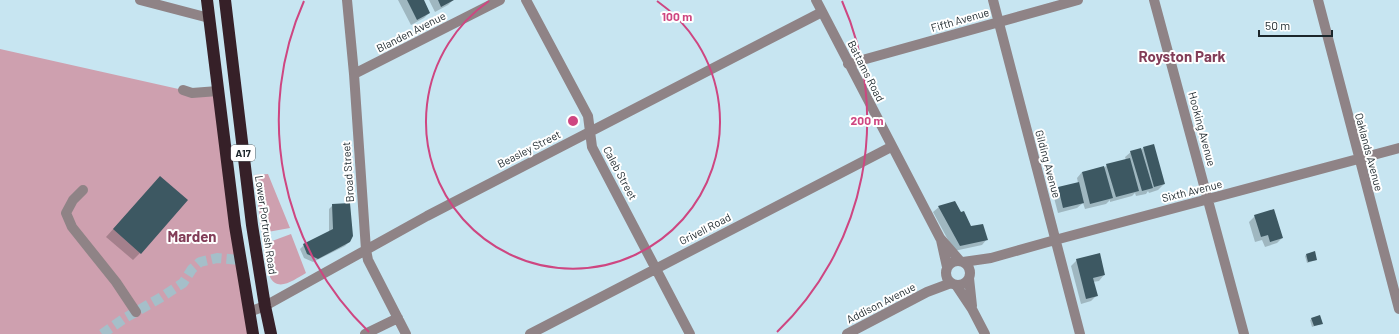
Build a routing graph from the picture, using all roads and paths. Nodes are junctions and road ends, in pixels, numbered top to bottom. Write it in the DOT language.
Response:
graph roads {
  1 [pos="140,0"];
  2 [pos="207,0"];
  3 [pos="221,0"];
  4 [pos="225,0"];
  5 [pos="347,0"];
  6 [pos="500,0"];
  7 [pos="526,0"];
  8 [pos="816,0"];
  9 [pos="993,0"];
  10 [pos="1078,0"];
  11 [pos="1154,0"];
  12 [pos="1318,0"];
  13 [pos="822,12"];
  14 [pos="209,18"];
  15 [pos="999,22"];
  16 [pos="229,40"];
  17 [pos="848,64"];
  18 [pos="354,74"];
  19 [pos="184,90"];
  20 [pos="218,91"];
  21 [pos="590,131"];
  22 [pos="891,147"];
  23 [pos="1399,148"];
  24 [pos="1359,159"];
  25 [pos="83,190"];
  26 [pos="1208,200"];
  27 [pos="254,236"];
  28 [pos="940,238"];
  29 [pos="1055,240"];
  30 [pos="366,250"];
  31 [pos="991,258"];
  32 [pos="240,260"];
  33 [pos="962,262"];
  34 [pos="656,268"];
  35 [pos="260,275"];
  36 [pos="969,276"];
  37 [pos="950,278"];
  38 [pos="265,306"];
  39 [pos="972,309"];
  40 [pos="1399,309"];
  41 [pos="136,312"];
  42 [pos="249,312"];
  43 [pos="398,318"];
  44 [pos="253,334"];
  45 [pos="271,334"];
  46 [pos="365,334"];
  47 [pos="406,334"];
  48 [pos="530,334"];
  49 [pos="690,334"];
  50 [pos="847,334"];
  51 [pos="985,334"];
  52 [pos="1080,334"];
  53 [pos="1244,334"];
  1 -- 14 [label="street"];
  2 -- 14 [label="highway, A17"];
  3 -- 14 [label="highway"];
  4 -- 16 [label="highway, Lower Portrush Road / A17"];
  5 -- 18 [label="street, Broad Street"];
  6 -- 18 [label="street, Blanden Avenue"];
  7 -- 21 [label="street, Caleb Street"];
  8 -- 13 [label="street, Battams Road"];
  9 -- 15 [label="street, Gilding Avenue"];
  10 -- 15 [label="street, Fifth Avenue"];
  11 -- 26 [label="street, Hooking Avenue"];
  12 -- 24 [label="street, Oaklands Avenue"];
  13 -- 17 [label="street, Battams Road"];
  13 -- 21 [label="street, Beasley Street"];
  14 -- 16 [label="highway"];
  14 -- 20 [label="highway, A17"];
  15 -- 17 [label="street, Fifth Avenue"];
  15 -- 29 [label="street, Gilding Avenue"];
  16 -- 27 [label="highway, Lower Portrush Road / A17"];
  17 -- 22 [label="street, Battams Road"];
  18 -- 30 [label="street, Broad Street"];
  19 -- 20 [label="street"];
  20 -- 32 [label="highway, A17"];
  21 -- 30 [label="street, Beasley Street"];
  21 -- 34 [label="street, Caleb Street"];
  22 -- 28 [label="street, Battams Road"];
  22 -- 34 [label="street, Grivell Road"];
  23 -- 24 [label="street, Sixth Avenue"];
  24 -- 26 [label="street, Sixth Avenue"];
  24 -- 40 [label="street, Oaklands Avenue"];
  25 -- 41 [label="street"];
  26 -- 29 [label="street, Sixth Avenue"];
  26 -- 53 [label="street, Hooking Avenue"];
  27 -- 32 [label="highway"];
  27 -- 35 [label="highway, Lower Portrush Road / A17"];
  28 -- 33 [label="street, Battams Road"];
  28 -- 37 [label="street, Battams Road"];
  29 -- 31 [label="street, Sixth Avenue"];
  29 -- 52 [label="street, Gilding Avenue"];
  30 -- 38 [label="street, Beasley Street"];
  30 -- 43 [label="street, Broad Street"];
  31 -- 33 [label="street, Sixth Avenue"];
  31 -- 36 [label="street, Sixth Avenue"];
  32 -- 35 [label="highway"];
  32 -- 42 [label="highway, A17"];
  33 -- 36 [label="street"];
  33 -- 37 [label="street"];
  34 -- 48 [label="street, Grivell Road"];
  34 -- 49 [label="street, Caleb Street"];
  35 -- 38 [label="highway, Lower Portrush Road / A17"];
  36 -- 37 [label="street"];
  36 -- 39 [label="street, Battams Road"];
  37 -- 39 [label="street, Battams Road"];
  37 -- 50 [label="street, Addison Avenue"];
  38 -- 42 [label="street, Beasley Street"];
  38 -- 45 [label="highway, Lower Portrush Road / A17"];
  39 -- 51 [label="street, Battams Road"];
  42 -- 44 [label="highway, A17"];
  43 -- 46 [label="street"];
  43 -- 47 [label="street, Broad Street"];
}
